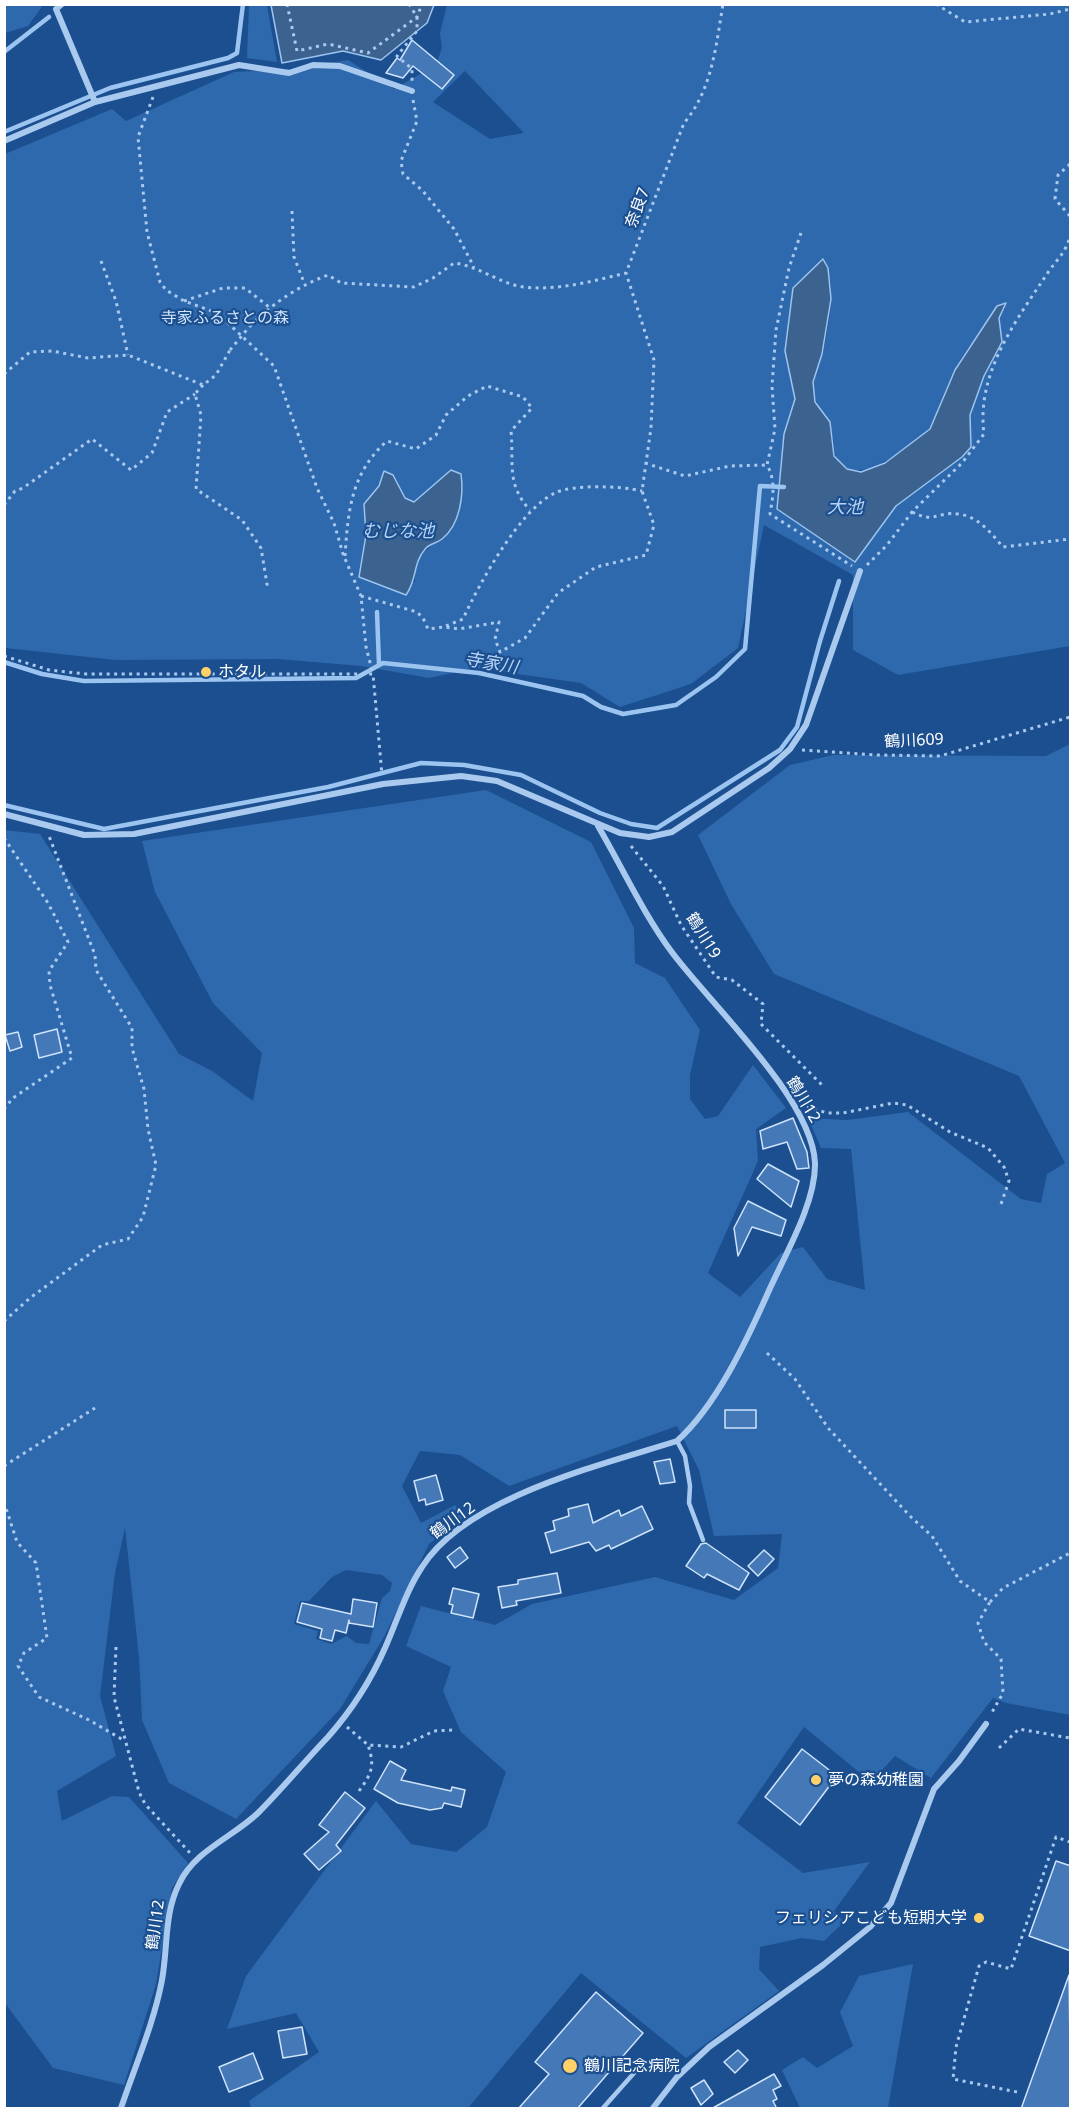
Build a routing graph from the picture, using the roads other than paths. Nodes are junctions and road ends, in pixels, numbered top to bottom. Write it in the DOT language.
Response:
graph roads {
  1 [pos="62,4"];
  2 [pos="412,92"];
  3 [pos="95,102"];
  4 [pos="4,141"];
  5 [pos="860,571"];
  6 [pos="4,814"];
  7 [pos="598,826"];
  8 [pos="677,1441"];
  9 [pos="703,1540"];
  10 [pos="986,1724"];
  11 [pos="634,2073"];
  12 [pos="121,2109"];
  13 [pos="603,2109"];
  14 [pos="653,2109"];
  1 -- 3 [label="street"];
  2 -- 3 [label="street"];
  3 -- 4 [label="street"];
  5 -- 7 [label="street"];
  6 -- 7 [label="street"];
  7 -- 8 [label="street, 鶴川12"];
  8 -- 9 [label="lane"];
  8 -- 12 [label="street, 鶴川12"];
  10 -- 14 [label="street"];
  11 -- 13 [label="lane"];
}
